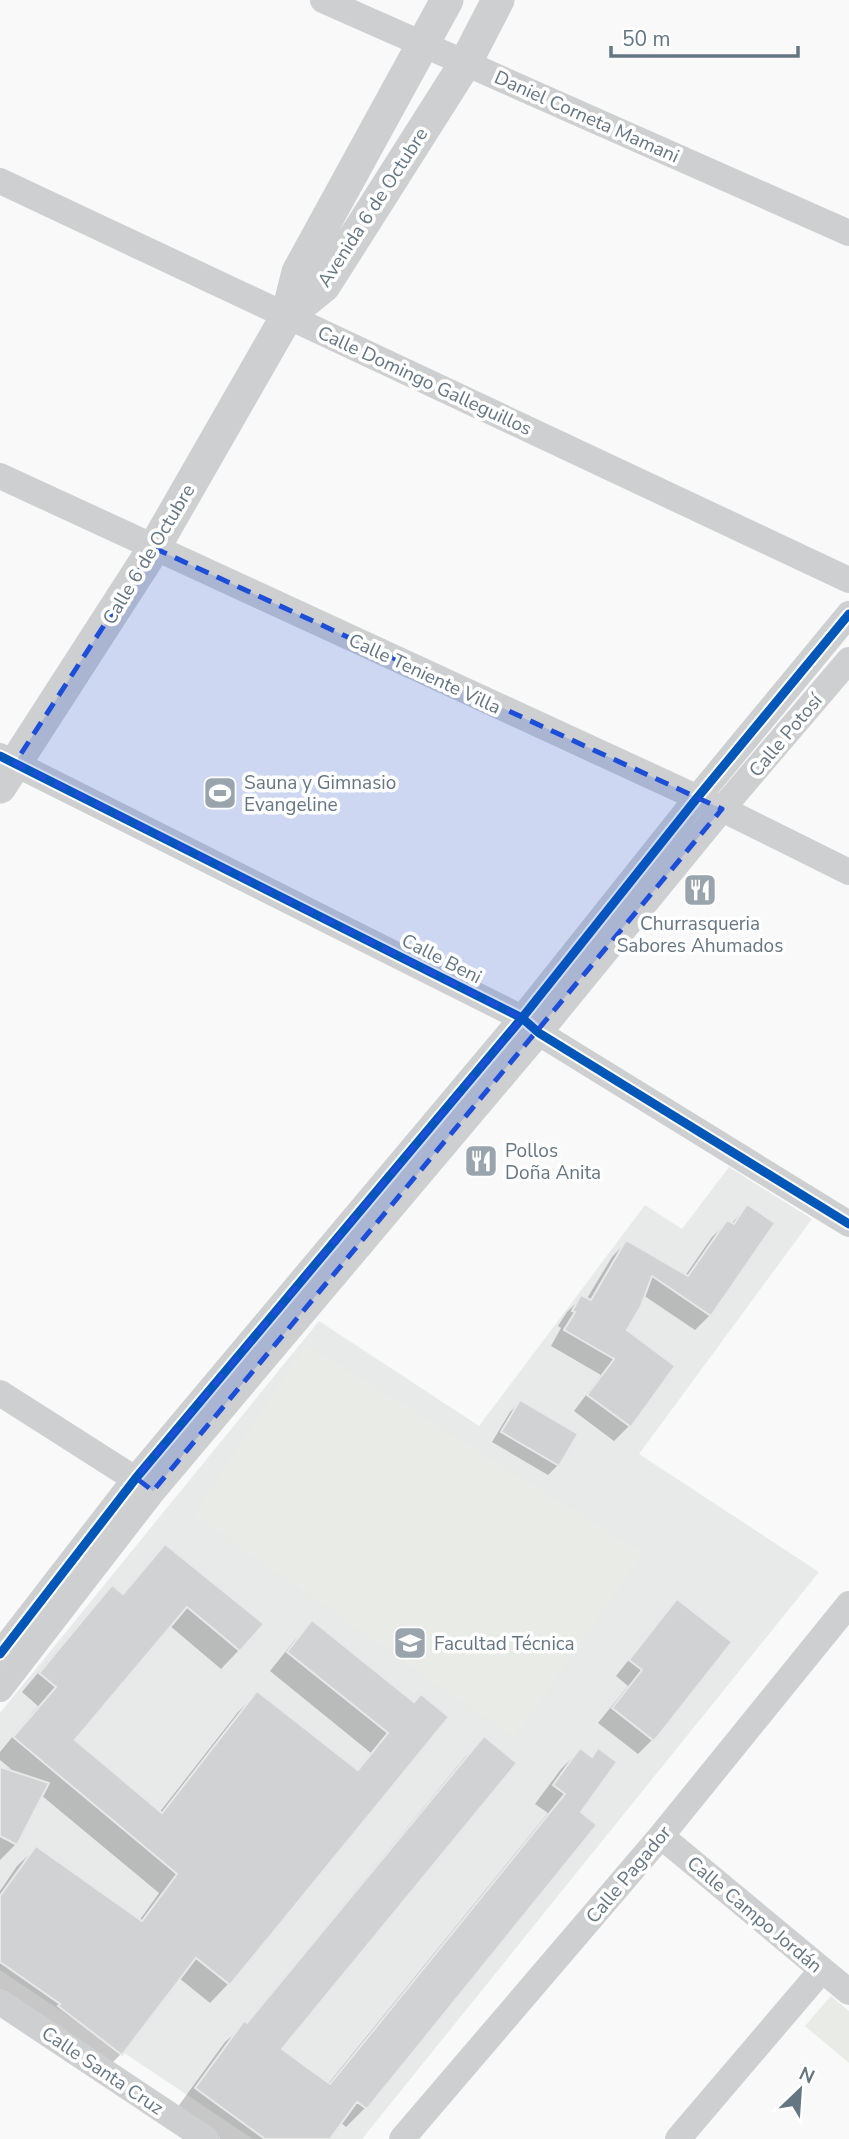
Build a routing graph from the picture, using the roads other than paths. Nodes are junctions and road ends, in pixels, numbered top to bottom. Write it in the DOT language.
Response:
graph roads {
  1 [pos="323,0"];
  2 [pos="447,0"];
  3 [pos="498,0"];
  4 [pos="425,44"];
  5 [pos="466,62"];
  6 [pos="0,181"];
  7 [pos="849,233"];
  8 [pos="287,316"];
  9 [pos="0,476"];
  10 [pos="154,548"];
  11 [pos="849,580"];
  12 [pos="849,614"];
  13 [pos="849,660"];
  14 [pos="5,769"];
  15 [pos="697,798"];
  16 [pos="722,809"];
  17 [pos="849,872"];
  18 [pos="530,1025"];
  19 [pos="849,1224"];
  20 [pos="0,1393"];
  21 [pos="145,1484"];
  22 [pos="849,1604"];
  23 [pos="0,1654"];
  24 [pos="0,1689"];
  25 [pos="661,1836"];
  26 [pos="822,1970"];
  27 [pos="849,1992"];
  28 [pos="0,2002"];
  29 [pos="206,2139"];
  30 [pos="401,2139"];
  31 [pos="678,2139"];
  1 -- 4 [label="street, Daniel Corneta Mamani"];
  2 -- 4 [label="street, Avenida 6 de Octubre"];
  3 -- 5 [label="street, Avenida 6 de Octubre"];
  4 -- 5 [label="street, Daniel Corneta Mamani"];
  4 -- 8 [label="street, Avenida 6 de Octubre"];
  5 -- 7 [label="street, Daniel Corneta Mamani"];
  5 -- 8 [label="street, Avenida 6 de Octubre"];
  6 -- 8 [label="street, Calle Domingo Galleguillos"];
  8 -- 10 [label="street, Calle 6 de Octubre"];
  8 -- 11 [label="street, Calle Domingo Galleguillos"];
  9 -- 10 [label="street, Calle Teniente Villa"];
  10 -- 14 [label="street, Calle 6 de Octubre"];
  10 -- 15 [label="street, Calle Teniente Villa"];
  12 -- 15 [label="street"];
  13 -- 16 [label="street, Calle Potosí"];
  14 -- 18 [label="street, Calle Beni"];
  15 -- 16 [label="street, Calle Teniente Villa"];
  15 -- 18 [label="street"];
  16 -- 17 [label="street, Calle Teniente Villa"];
  16 -- 18 [label="street, Calle Potosí"];
  18 -- 19 [label="street, Calle Beni"];
  18 -- 21 [label="street"];
  20 -- 21 [label="street"];
  21 -- 23 [label="street"];
  21 -- 24 [label="street"];
  22 -- 25 [label="street, Calle Pagador"];
  25 -- 26 [label="street, Calle Campo Jordán"];
  25 -- 30 [label="street, Calle Pagador"];
  26 -- 27 [label="street, Calle Campo Jordán"];
  26 -- 31 [label="street"];
  28 -- 29 [label="street, Calle Santa Cruz"];
}
